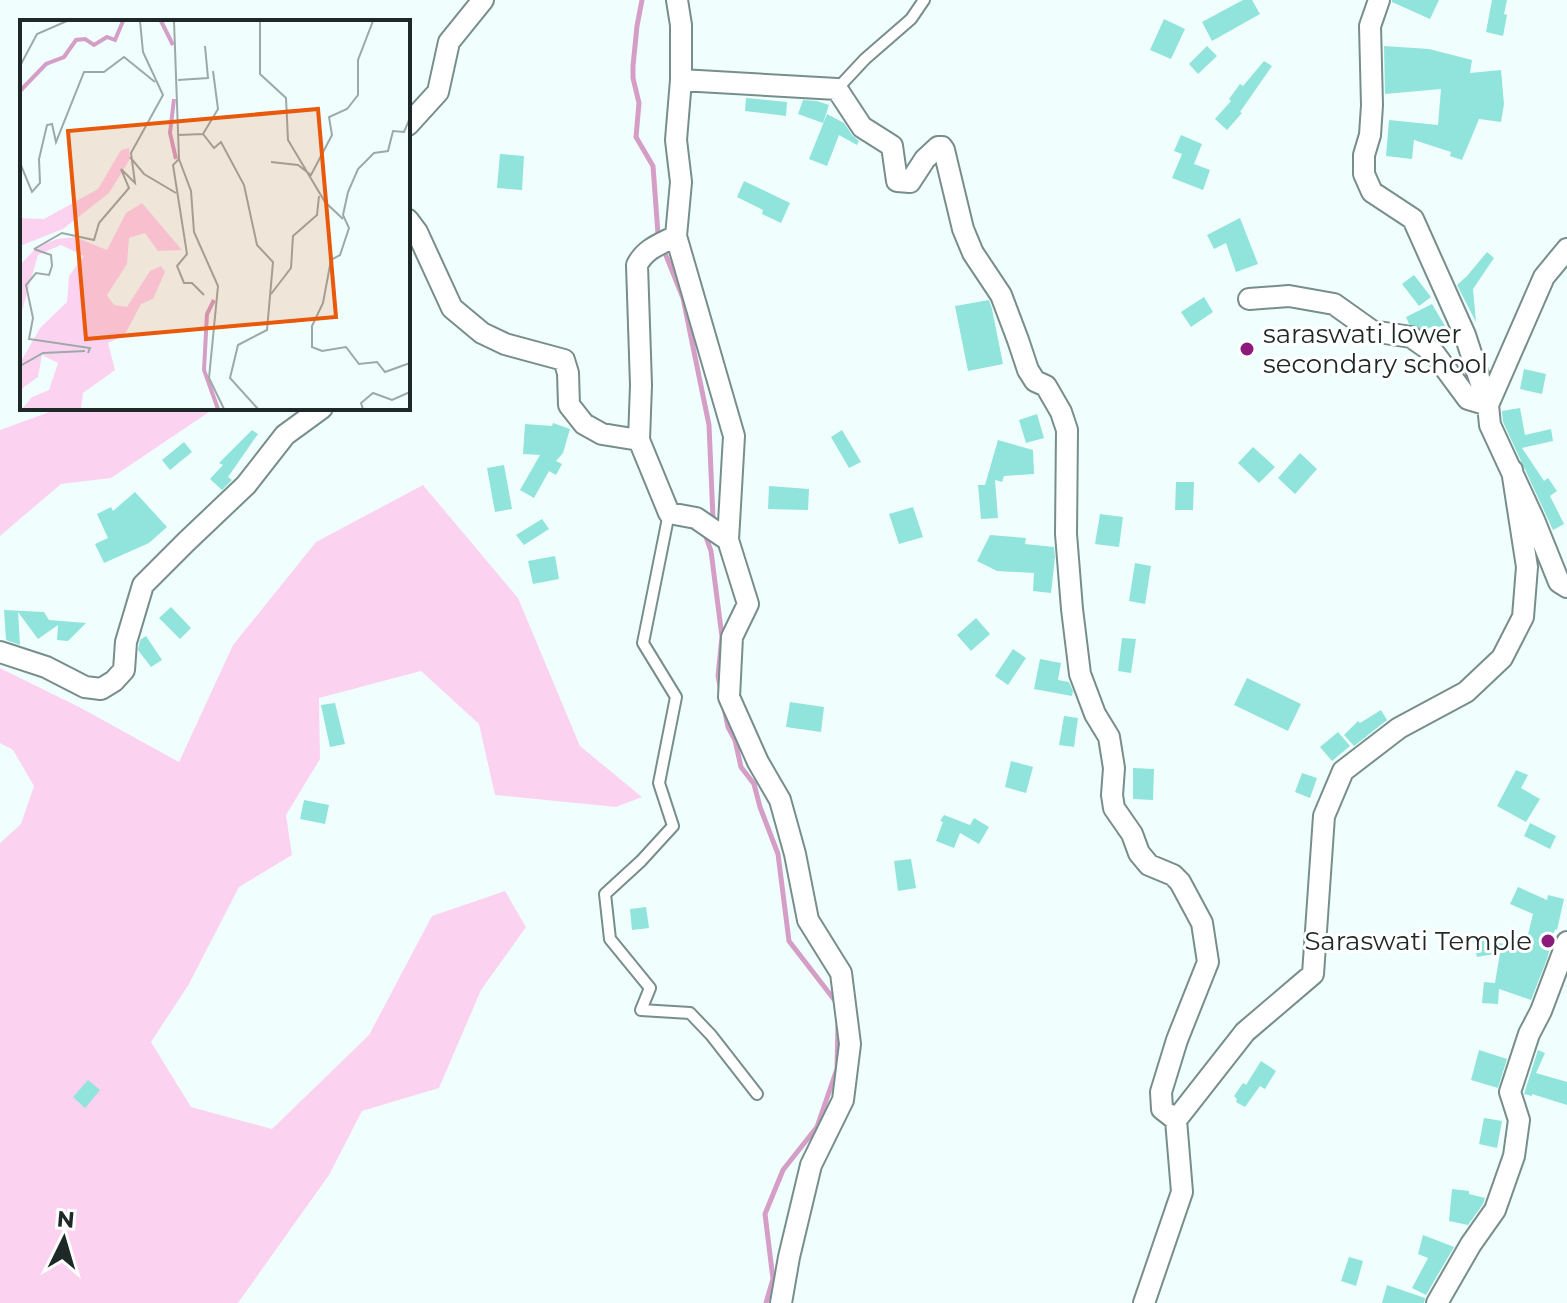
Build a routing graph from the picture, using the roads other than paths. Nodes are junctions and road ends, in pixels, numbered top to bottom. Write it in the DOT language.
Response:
graph roads {
  1 [pos="483,0"];
  2 [pos="677,0"];
  3 [pos="924,0"];
  4 [pos="1379,0"];
  5 [pos="681,80"];
  6 [pos="837,89"];
  7 [pos="410,123"];
  8 [pos="410,223"];
  9 [pos="676,236"];
  10 [pos="1567,249"];
  11 [pos="1249,299"];
  12 [pos="1488,405"];
  13 [pos="319,410"];
  14 [pos="639,440"];
  15 [pos="1512,470"];
  16 [pos="669,513"];
  17 [pos="728,540"];
  18 [pos="1567,587"];
  19 [pos="0,652"];
  20 [pos="1567,942"];
  21 [pos="757,1094"];
  22 [pos="1176,1120"];
  23 [pos="781,1303"];
  24 [pos="1144,1303"];
  25 [pos="1437,1303"];
  1 -- 7 [label="street"];
  2 -- 5 [label="street"];
  3 -- 6 [label="lane"];
  4 -- 12 [label="street"];
  5 -- 6 [label="street"];
  5 -- 9 [label="street"];
  6 -- 22 [label="street"];
  8 -- 14 [label="street"];
  9 -- 14 [label="street"];
  9 -- 17 [label="street"];
  10 -- 12 [label="street"];
  11 -- 12 [label="street"];
  12 -- 15 [label="street"];
  13 -- 19 [label="street"];
  14 -- 16 [label="street"];
  15 -- 18 [label="street"];
  15 -- 22 [label="street"];
  16 -- 17 [label="street"];
  16 -- 21 [label="lane"];
  17 -- 23 [label="street"];
  20 -- 25 [label="street"];
  22 -- 24 [label="street"];
}
